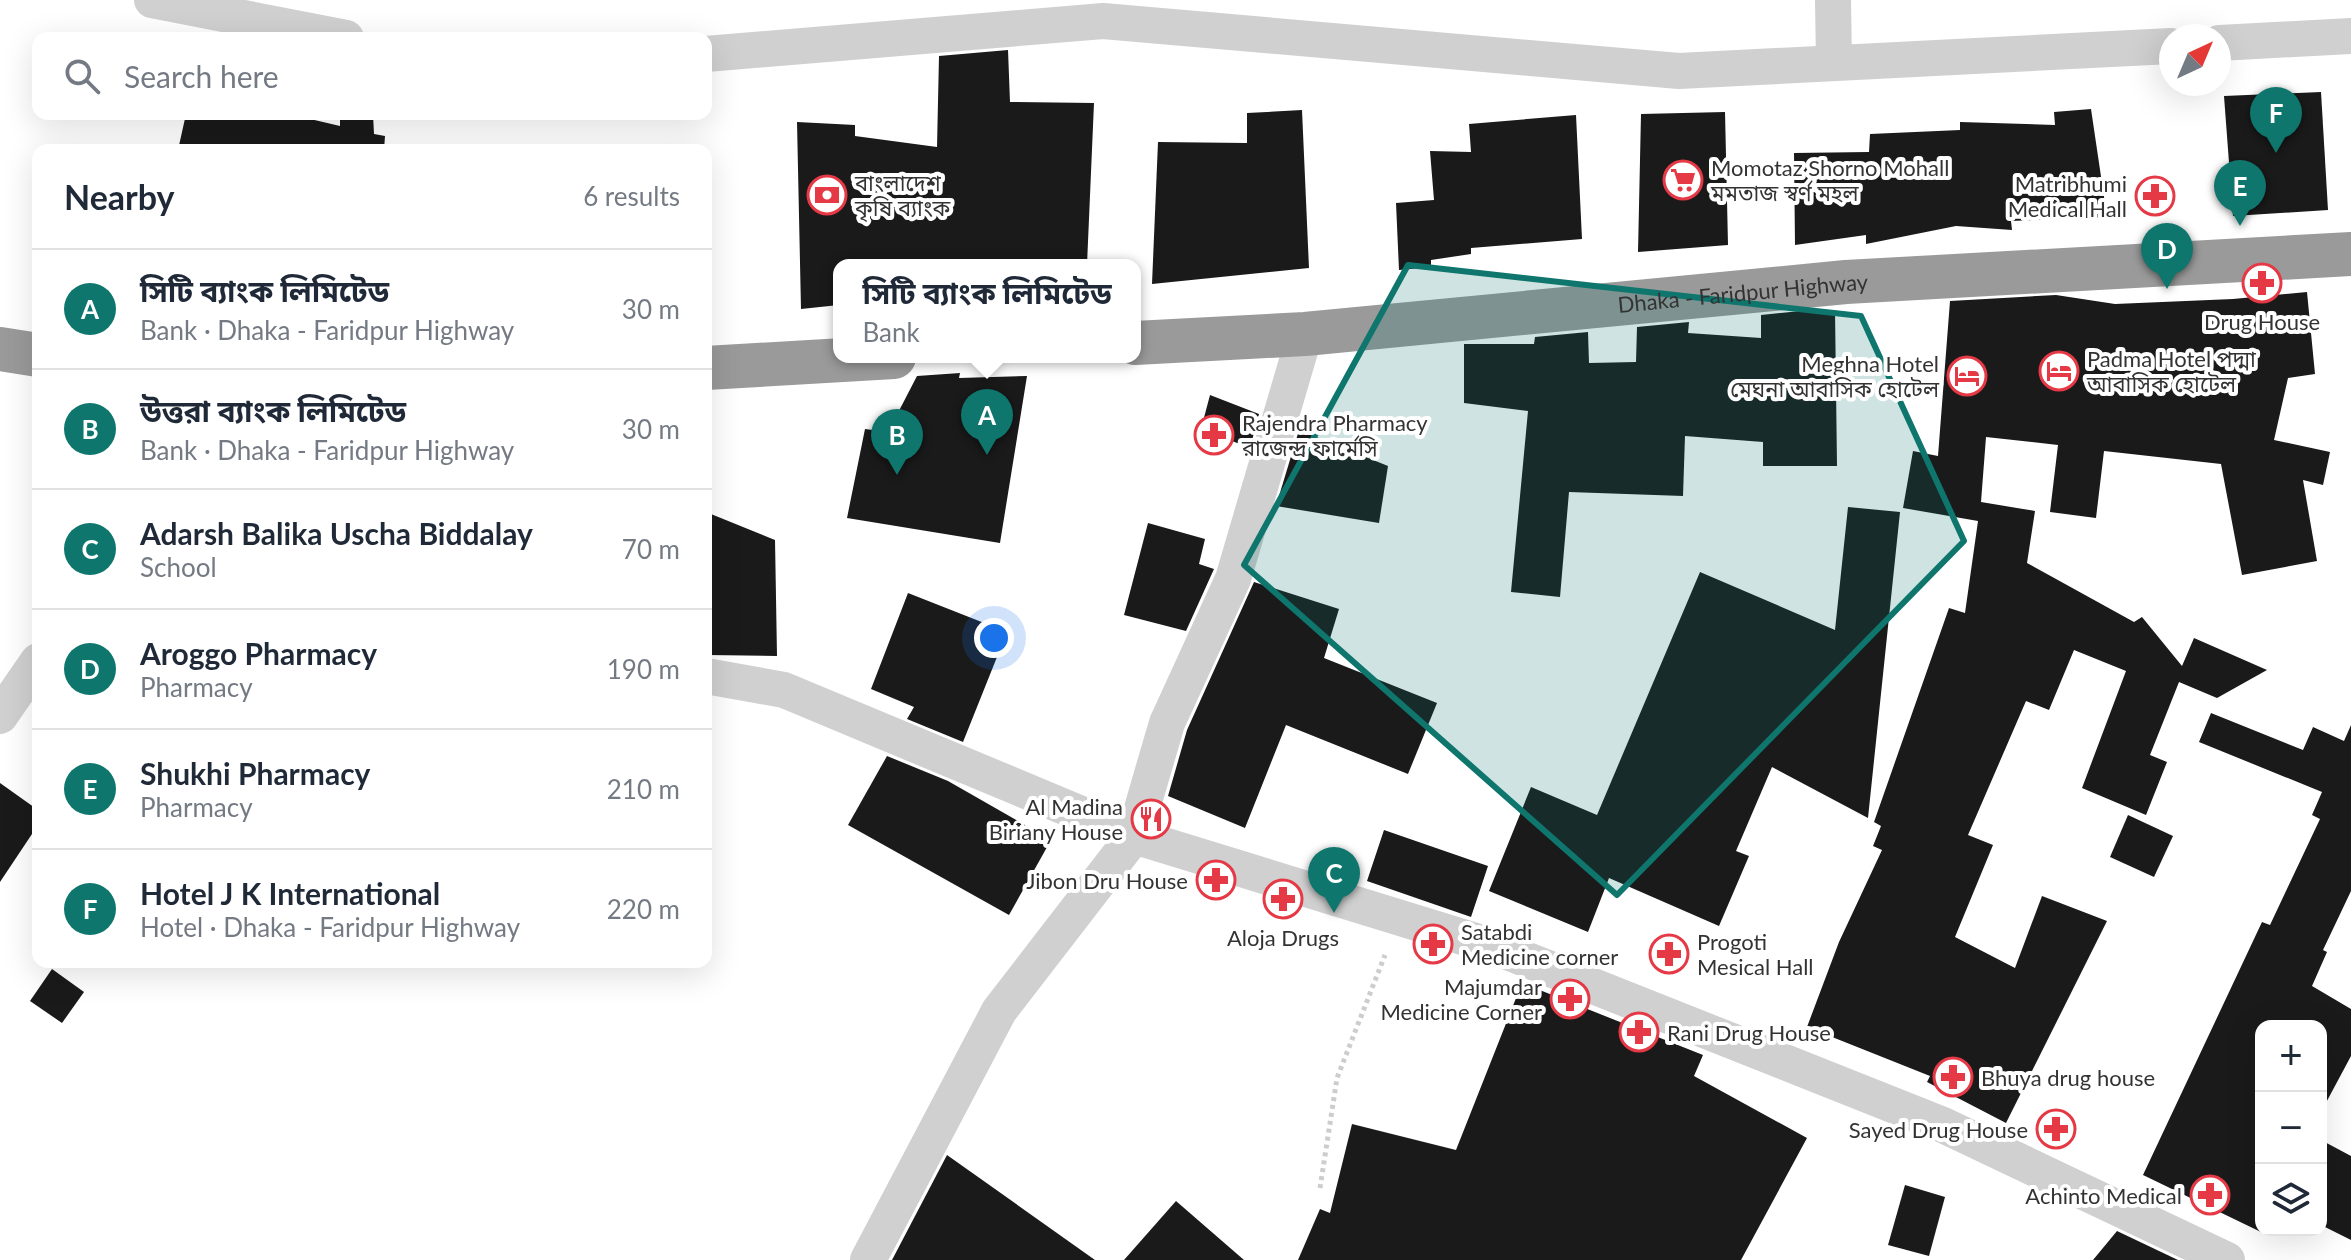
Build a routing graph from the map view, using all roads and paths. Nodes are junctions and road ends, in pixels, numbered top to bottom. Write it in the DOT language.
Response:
graph roads {
  1 [pos="152,0"];
  2 [pos="1833,0"];
  3 [pos="315,32"];
  4 [pos="2351,36"];
  5 [pos="2231,42"];
  6 [pos="2159,47"];
  7 [pos="712,54"];
  8 [pos="1834,63"];
  9 [pos="2351,254"];
  10 [pos="1305,334"];
  11 [pos="1141,343"];
  12 [pos="0,349"];
  13 [pos="32,354"];
  14 [pos="833,361"];
  15 [pos="712,368"];
  16 [pos="32,670"];
  17 [pos="712,677"];
  18 [pos="0,716"];
  19 [pos="1134,836"];
  20 [pos="1401,917"];
  21 [pos="1320,1188"];
  22 [pos="868,1260"];
  23 [pos="2227,1260"];
  1 -- 3 [label="street"];
  2 -- 8 [label="street"];
  4 -- 5 [label="street"];
  6 -- 8 [label="street"];
  7 -- 8 [label="street"];
  9 -- 10 [label="highway, Dhaka - Faridpur Highway"];
  10 -- 11 [label="highway, Dhaka - Faridpur Highway"];
  10 -- 19 [label="street"];
  12 -- 13 [label="highway"];
  14 -- 15 [label="highway"];
  16 -- 18 [label="street"];
  17 -- 19 [label="street"];
  19 -- 20 [label="street"];
  19 -- 22 [label="street"];
  20 -- 21 [label="path"];
  20 -- 23 [label="street"];
}
